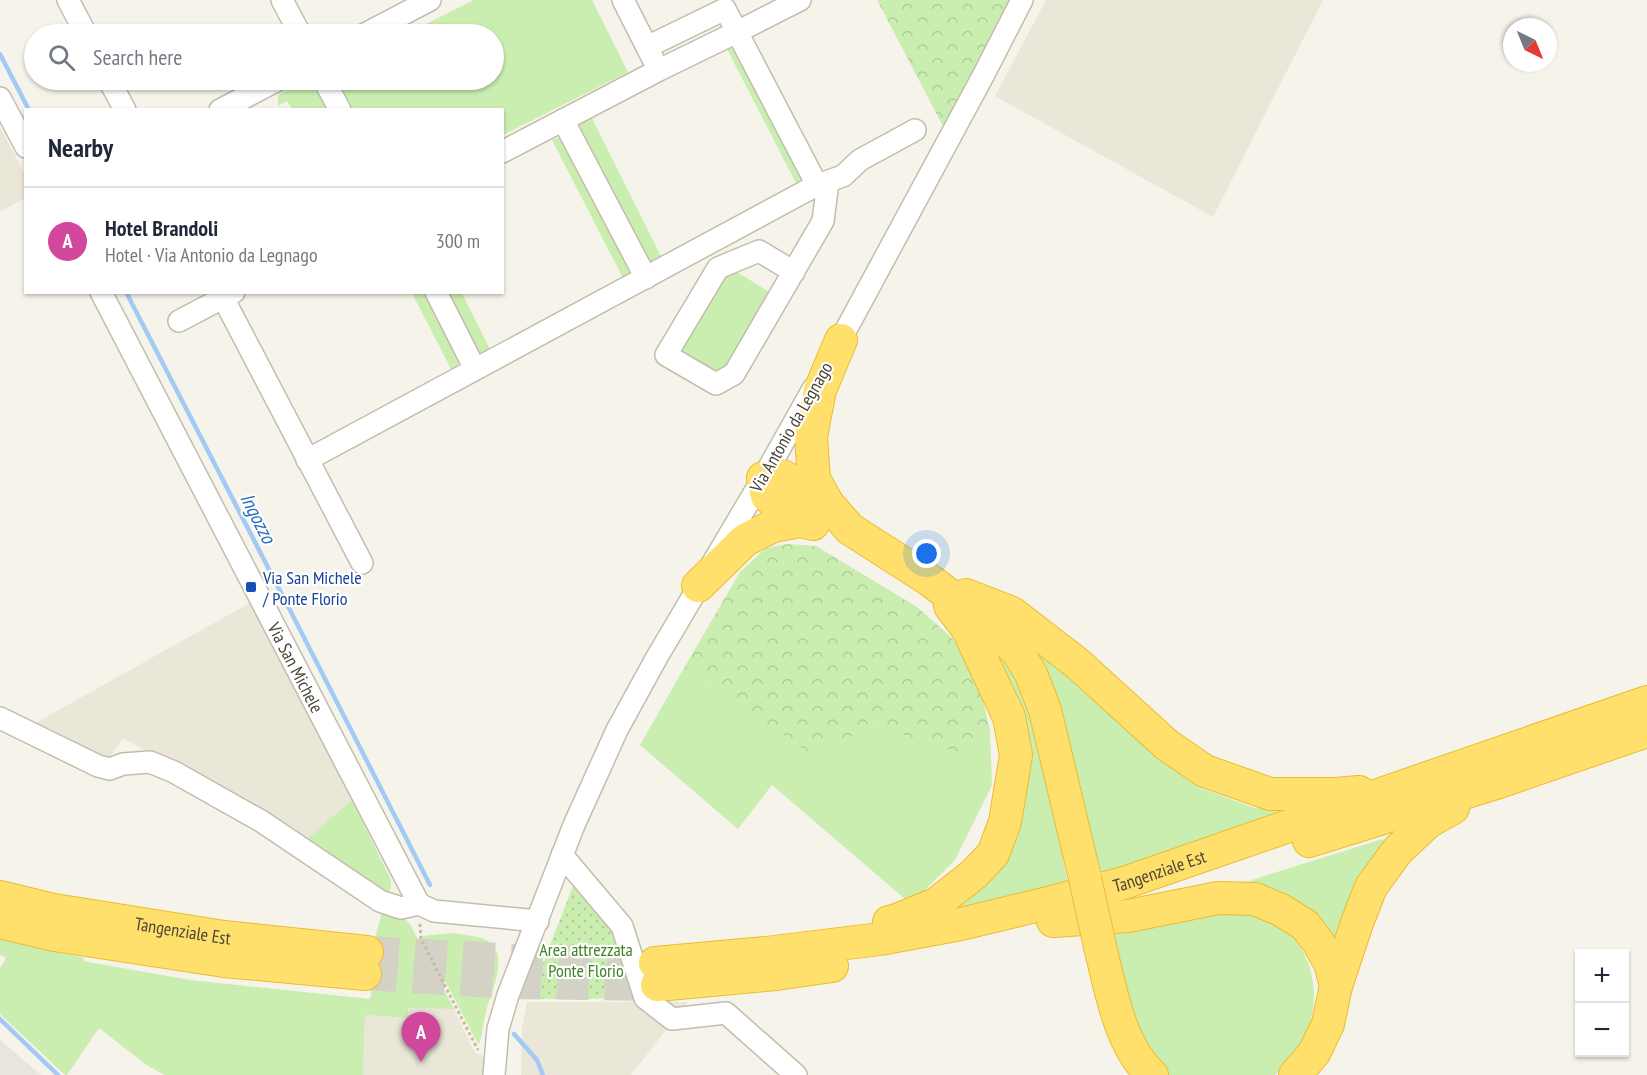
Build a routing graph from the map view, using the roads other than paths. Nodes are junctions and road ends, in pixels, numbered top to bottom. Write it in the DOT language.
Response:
graph roads {
  1 [pos="68,0"];
  2 [pos="282,0"];
  3 [pos="430,0"];
  4 [pos="623,0"];
  5 [pos="800,0"];
  6 [pos="1022,0"];
  7 [pos="81,24"];
  8 [pos="295,24"];
  9 [pos="383,24"];
  10 [pos="737,32"];
  11 [pos="647,47"];
  12 [pos="659,70"];
  13 [pos="114,90"];
  14 [pos="259,90"];
  15 [pos="329,90"];
  16 [pos="0,98"];
  17 [pos="124,108"];
  18 [pos="224,108"];
  19 [pos="339,108"];
  20 [pos="563,120"];
  21 [pos="915,130"];
  22 [pos="24,143"];
  23 [pos="504,151"];
  24 [pos="823,184"];
  25 [pos="794,272"];
  26 [pos="646,278"];
  27 [pos="102,294"];
  28 [pos="225,294"];
  29 [pos="437,294"];
  30 [pos="179,321"];
  31 [pos="841,340"];
  32 [pos="475,369"];
  33 [pos="307,460"];
  34 [pos="763,478"];
  35 [pos="828,504"];
  36 [pos="800,521"];
  37 [pos="850,529"];
  38 [pos="362,563"];
  39 [pos="931,581"];
  40 [pos="698,586"];
  41 [pos="1647,702"];
  42 [pos="0,718"];
  43 [pos="1647,731"];
  44 [pos="1498,782"];
  45 [pos="1399,789"];
  46 [pos="562,855"];
  47 [pos="0,897"];
  48 [pos="419,904"];
  49 [pos="538,921"];
  50 [pos="1053,921"];
  51 [pos="0,922"];
  52 [pos="706,959"];
  53 [pos="1336,986"];
  54 [pos="494,1075"];
  55 [pos="796,1075"];
  56 [pos="1152,1075"];
  57 [pos="1295,1075"];
  1 -- 7 [label="street"];
  2 -- 8 [label="street"];
  3 -- 9 [label="street"];
  4 -- 11 [label="street"];
  5 -- 10 [label="street"];
  6 -- 31 [label="street, Via Antonio da Legnago"];
  10 -- 11 [label="street"];
  10 -- 12 [label="street"];
  10 -- 24 [label="street"];
  11 -- 12 [label="street"];
  12 -- 20 [label="street"];
  13 -- 17 [label="street"];
  14 -- 18 [label="street"];
  15 -- 19 [label="street"];
  16 -- 22 [label="street"];
  20 -- 23 [label="street"];
  20 -- 26 [label="street"];
  21 -- 24 [label="street"];
  24 -- 25 [label="street"];
  24 -- 26 [label="street"];
  25 -- 25 [label="street"];
  26 -- 32 [label="street"];
  27 -- 48 [label="street, Via San Michele"];
  28 -- 30 [label="street"];
  28 -- 33 [label="street"];
  29 -- 32 [label="street"];
  31 -- 34 [label="street, Via Antonio da Legnago"];
  31 -- 35 [label="highway"];
  32 -- 33 [label="street"];
  33 -- 38 [label="street"];
  34 -- 35 [label="highway"];
  34 -- 36 [label="highway"];
  34 -- 40 [label="street, Via Antonio da Legnago"];
  35 -- 37 [label="highway"];
  36 -- 37 [label="highway"];
  36 -- 40 [label="highway"];
  37 -- 39 [label="highway"];
  39 -- 45 [label="highway"];
  39 -- 52 [label="highway"];
  39 -- 56 [label="highway, bridge"];
  40 -- 46 [label="street, Via Antonio da Legnago"];
  41 -- 45 [label="highway, Tangenziale Est"];
  42 -- 48 [label="street"];
  43 -- 44 [label="highway, Tangenziale Est"];
  44 -- 50 [label="highway, Tangenziale Est"];
  44 -- 53 [label="highway"];
  45 -- 52 [label="highway, Tangenziale Est"];
  46 -- 49 [label="street, Via Antonio da Legnago"];
  46 -- 55 [label="street"];
  47 -- 51 [label="highway, Tangenziale Est"];
  48 -- 49 [label="street"];
  49 -- 54 [label="street, Via Antonio da Legnago"];
  50 -- 52 [label="highway, Tangenziale Est"];
  50 -- 53 [label="highway"];
  53 -- 57 [label="highway"];
}
